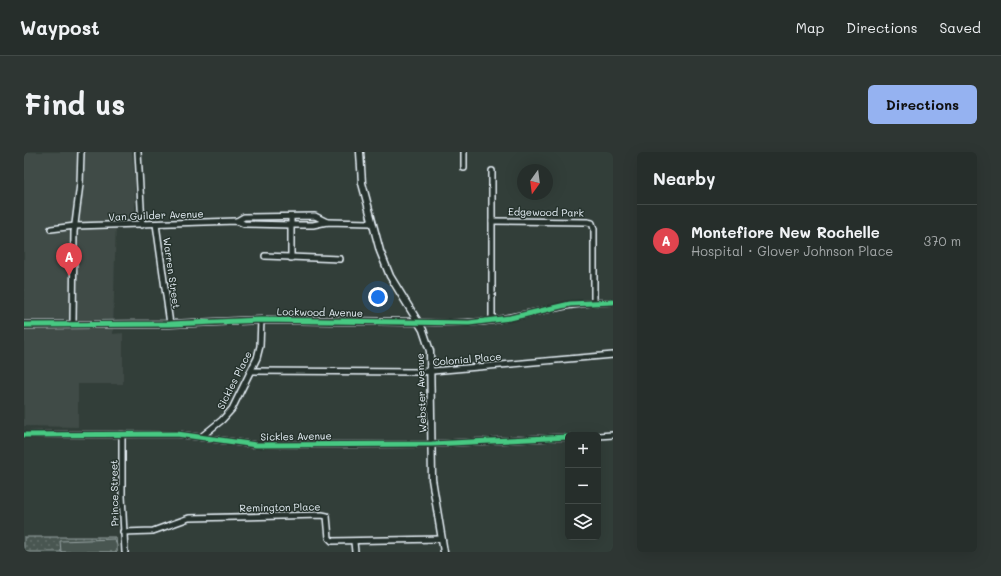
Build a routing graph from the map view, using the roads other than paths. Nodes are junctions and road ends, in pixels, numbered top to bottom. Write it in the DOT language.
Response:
graph roads {
  1 [pos="81,152"];
  2 [pos="138,152"];
  3 [pos="360,152"];
  4 [pos="464,152"];
  5 [pos="464,168"];
  6 [pos="492,171"];
  7 [pos="291,217"];
  8 [pos="492,220"];
  9 [pos="237,222"];
  10 [pos="327,222"];
  11 [pos="371,223"];
  12 [pos="142,224"];
  13 [pos="156,224"];
  14 [pos="291,225"];
  15 [pos="75,226"];
  16 [pos="51,229"];
  17 [pos="265,256"];
  18 [pos="291,258"];
  19 [pos="340,259"];
  20 [pos="594,302"];
  21 [pos="613,302"];
  22 [pos="261,320"];
  23 [pos="492,320"];
  24 [pos="419,322"];
  25 [pos="24,324"];
  26 [pos="73,324"];
  27 [pos="170,324"];
  28 [pos="613,355"];
  29 [pos="250,371"];
  30 [pos="432,371"];
  31 [pos="122,434"];
  32 [pos="24,435"];
  33 [pos="613,435"];
  34 [pos="601,436"];
  35 [pos="565,437"];
  36 [pos="201,438"];
  37 [pos="432,444"];
  38 [pos="123,532"];
  39 [pos="442,540"];
  40 [pos="354,542"];
  41 [pos="125,552"];
  42 [pos="355,552"];
  43 [pos="444,552"];
  1 -- 15 [label="street"];
  2 -- 12 [label="street"];
  3 -- 11 [label="street, Webster Avenue"];
  4 -- 5 [label="street"];
  6 -- 8 [label="street"];
  7 -- 9 [label="street, Van Guilder Avenue"];
  7 -- 10 [label="street, Van Guilder Avenue"];
  7 -- 14 [label="street"];
  8 -- 20 [label="street, Edgewood Park"];
  8 -- 23 [label="street"];
  9 -- 13 [label="street, Van Guilder Avenue"];
  9 -- 14 [label="street, Van Guilder Avenue"];
  10 -- 11 [label="street, Van Guilder Avenue"];
  10 -- 14 [label="street, Van Guilder Avenue"];
  11 -- 24 [label="street, Webster Avenue"];
  12 -- 13 [label="street, Van Guilder Avenue"];
  12 -- 15 [label="street, Van Guilder Avenue"];
  13 -- 27 [label="street, Warren Street"];
  14 -- 18 [label="street"];
  15 -- 16 [label="street, Van Guilder Avenue"];
  15 -- 26 [label="street"];
  17 -- 18 [label="street"];
  18 -- 19 [label="street"];
  20 -- 21 [label="street, Lockwood Avenue"];
  20 -- 23 [label="street, Lockwood Avenue"];
  22 -- 24 [label="street, Lockwood Avenue"];
  22 -- 27 [label="street, Lockwood Avenue"];
  22 -- 29 [label="street, Sickles Place"];
  23 -- 24 [label="street, Lockwood Avenue"];
  24 -- 30 [label="street, Webster Avenue"];
  25 -- 26 [label="street, Lockwood Avenue"];
  26 -- 27 [label="street, Lockwood Avenue"];
  28 -- 30 [label="street, Colonial Place"];
  29 -- 30 [label="street, Colonial Place"];
  29 -- 36 [label="street, Sickles Place"];
  30 -- 37 [label="street, Webster Avenue"];
  31 -- 32 [label="street, Sickles Avenue"];
  31 -- 36 [label="street, Sickles Avenue"];
  31 -- 38 [label="street, Prince Street"];
  33 -- 34 [label="street"];
  35 -- 37 [label="street, Sickles Avenue"];
  36 -- 37 [label="street, Sickles Avenue"];
  37 -- 39 [label="street, Webster Avenue"];
  38 -- 40 [label="street, Remington Place"];
  38 -- 41 [label="street, Prince Street"];
  39 -- 40 [label="street, Remington Place"];
  39 -- 43 [label="street, Webster Avenue"];
  40 -- 42 [label="street"];
}
